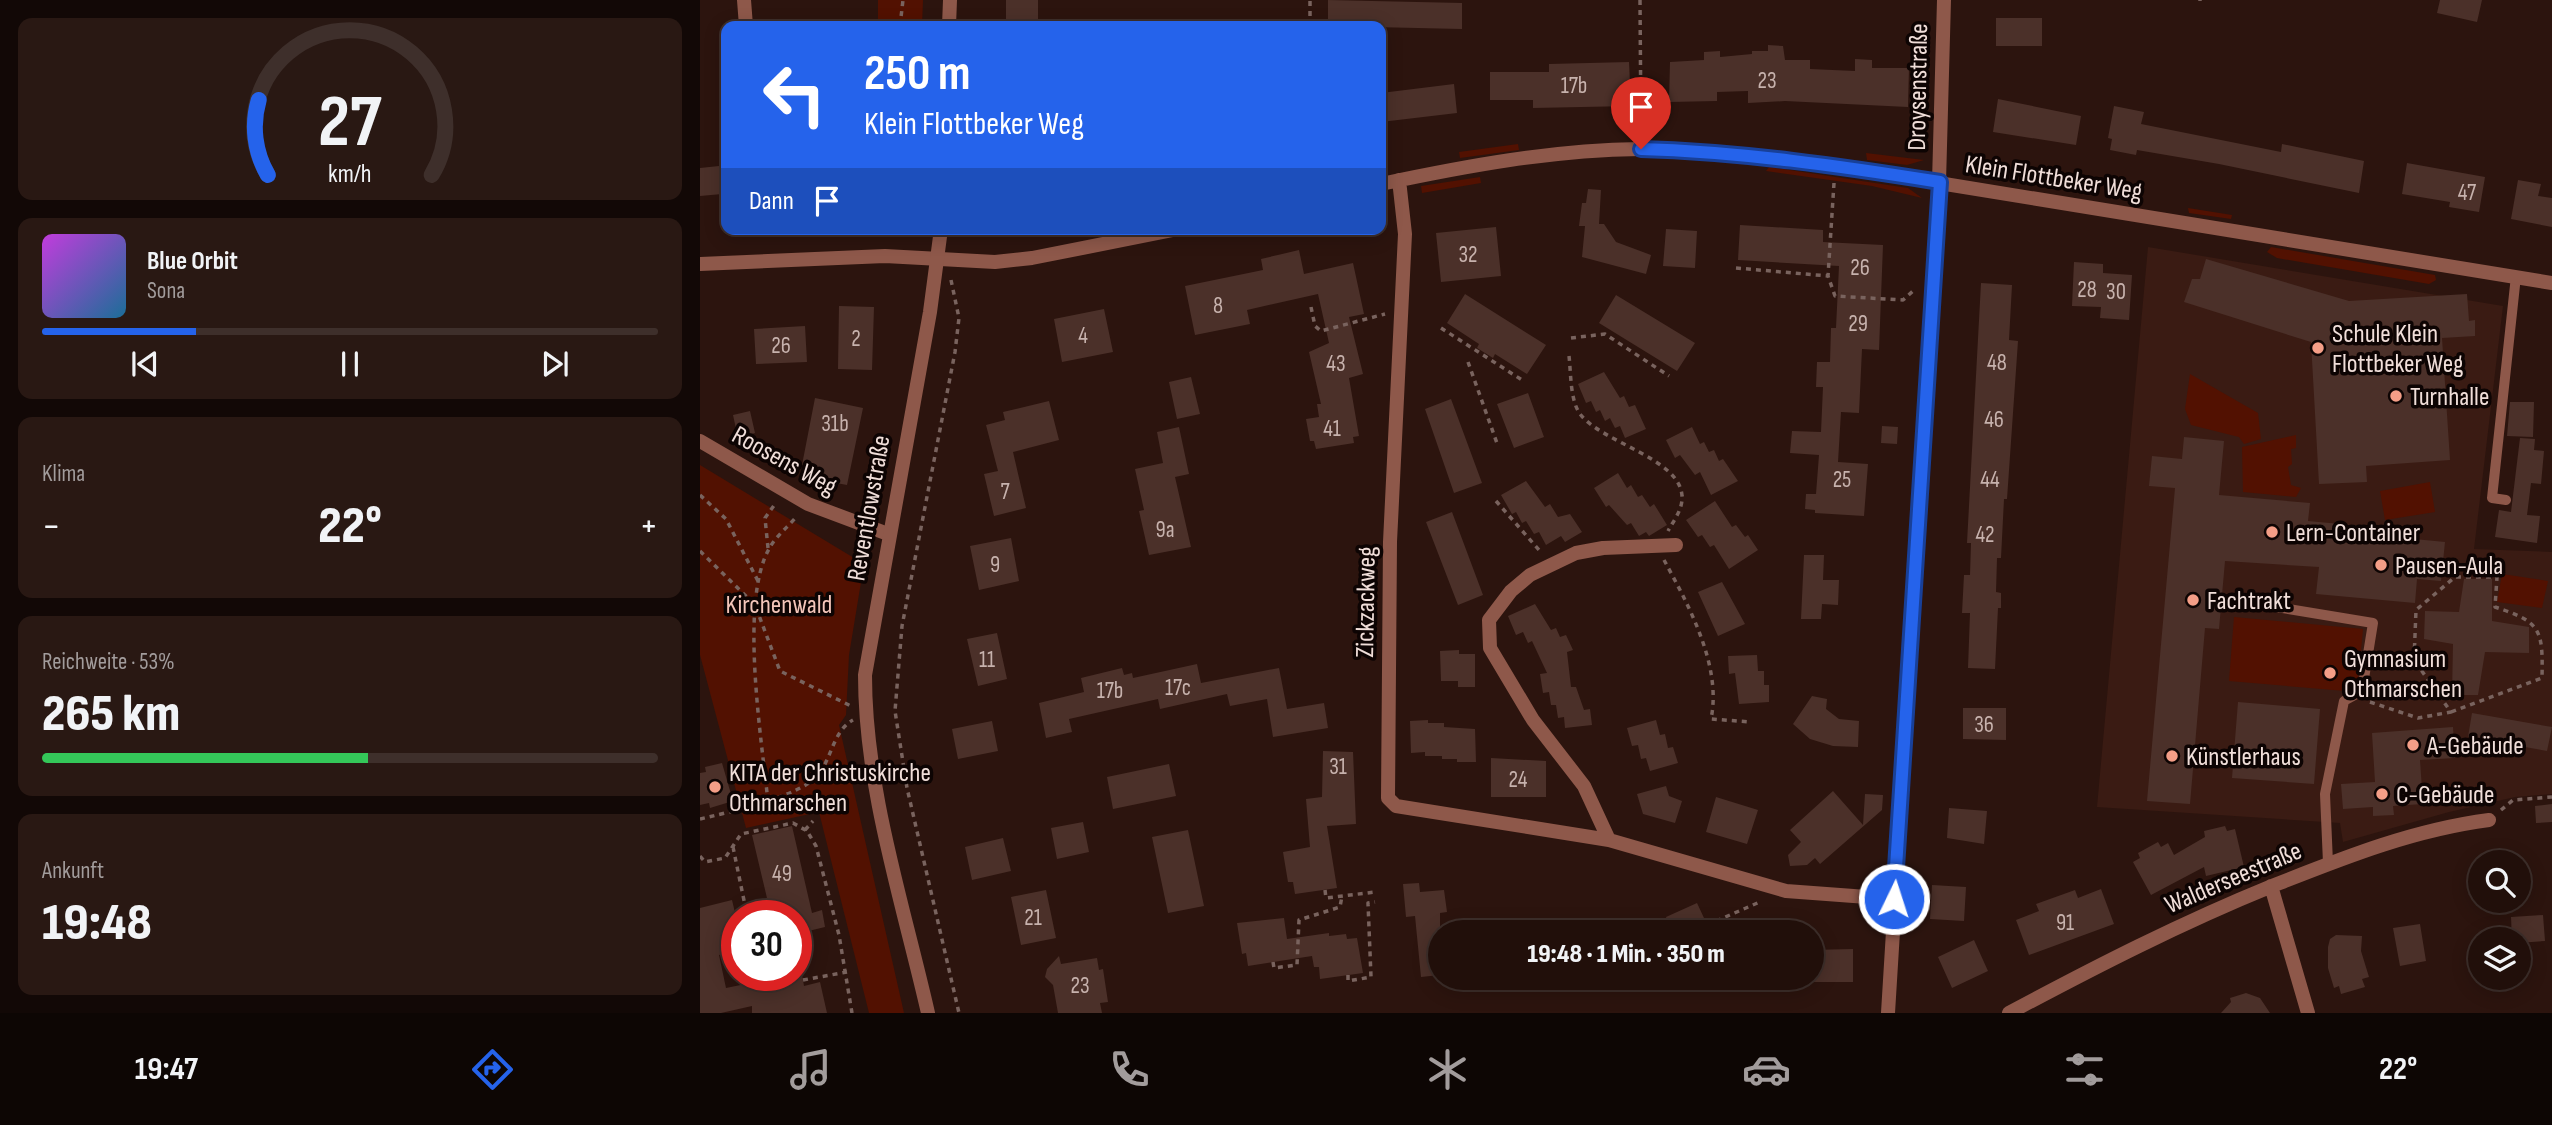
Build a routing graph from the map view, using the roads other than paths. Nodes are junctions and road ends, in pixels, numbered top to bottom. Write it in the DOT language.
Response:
graph roads {
  1 [pos="744,0"];
  2 [pos="950,0"];
  3 [pos="1944,0"];
  4 [pos="746,21"];
  5 [pos="949,21"];
  6 [pos="1399,180"];
  7 [pos="1940,182"];
  8 [pos="1386,183"];
  9 [pos="940,235"];
  10 [pos="1147,235"];
  11 [pos="937,259"];
  12 [pos="700,264"];
  13 [pos="2516,276"];
  14 [pos="2552,283"];
  15 [pos="700,441"];
  16 [pos="2506,500"];
  17 [pos="888,534"];
  18 [pos="1676,545"];
  19 [pos="2240,601"];
  20 [pos="2489,820"];
  21 [pos="1609,840"];
  22 [pos="2328,863"];
  23 [pos="2272,887"];
  24 [pos="1894,899"];
  25 [pos="928,1013"];
  26 [pos="1888,1013"];
  27 [pos="2009,1013"];
  28 [pos="2308,1013"];
  1 -- 4 [label="street"];
  2 -- 5 [label="street"];
  3 -- 7 [label="street, Droysenstraße"];
  6 -- 7 [label="street, Klein Flottbeker Weg"];
  6 -- 8 [label="street, Klein Flottbeker Weg"];
  6 -- 21 [label="street, Zickzackweg"];
  7 -- 13 [label="street, Klein Flottbeker Weg"];
  7 -- 24 [label="street, Droysenstraße"];
  9 -- 11 [label="street, Reventlowstraße"];
  10 -- 11 [label="street"];
  11 -- 12 [label="street"];
  11 -- 17 [label="street, Reventlowstraße"];
  13 -- 14 [label="street, Klein Flottbeker Weg"];
  13 -- 16 [label="lane"];
  15 -- 17 [label="street, Roosens Weg"];
  17 -- 25 [label="street, Reventlowstraße"];
  18 -- 21 [label="street"];
  19 -- 22 [label="lane"];
  20 -- 22 [label="street, Walderseestraße"];
  21 -- 24 [label="street, Zickzackweg"];
  22 -- 23 [label="street, Walderseestraße"];
  23 -- 27 [label="street, Walderseestraße"];
  23 -- 28 [label="street"];
  24 -- 26 [label="street, Droysenstraße"];
}
